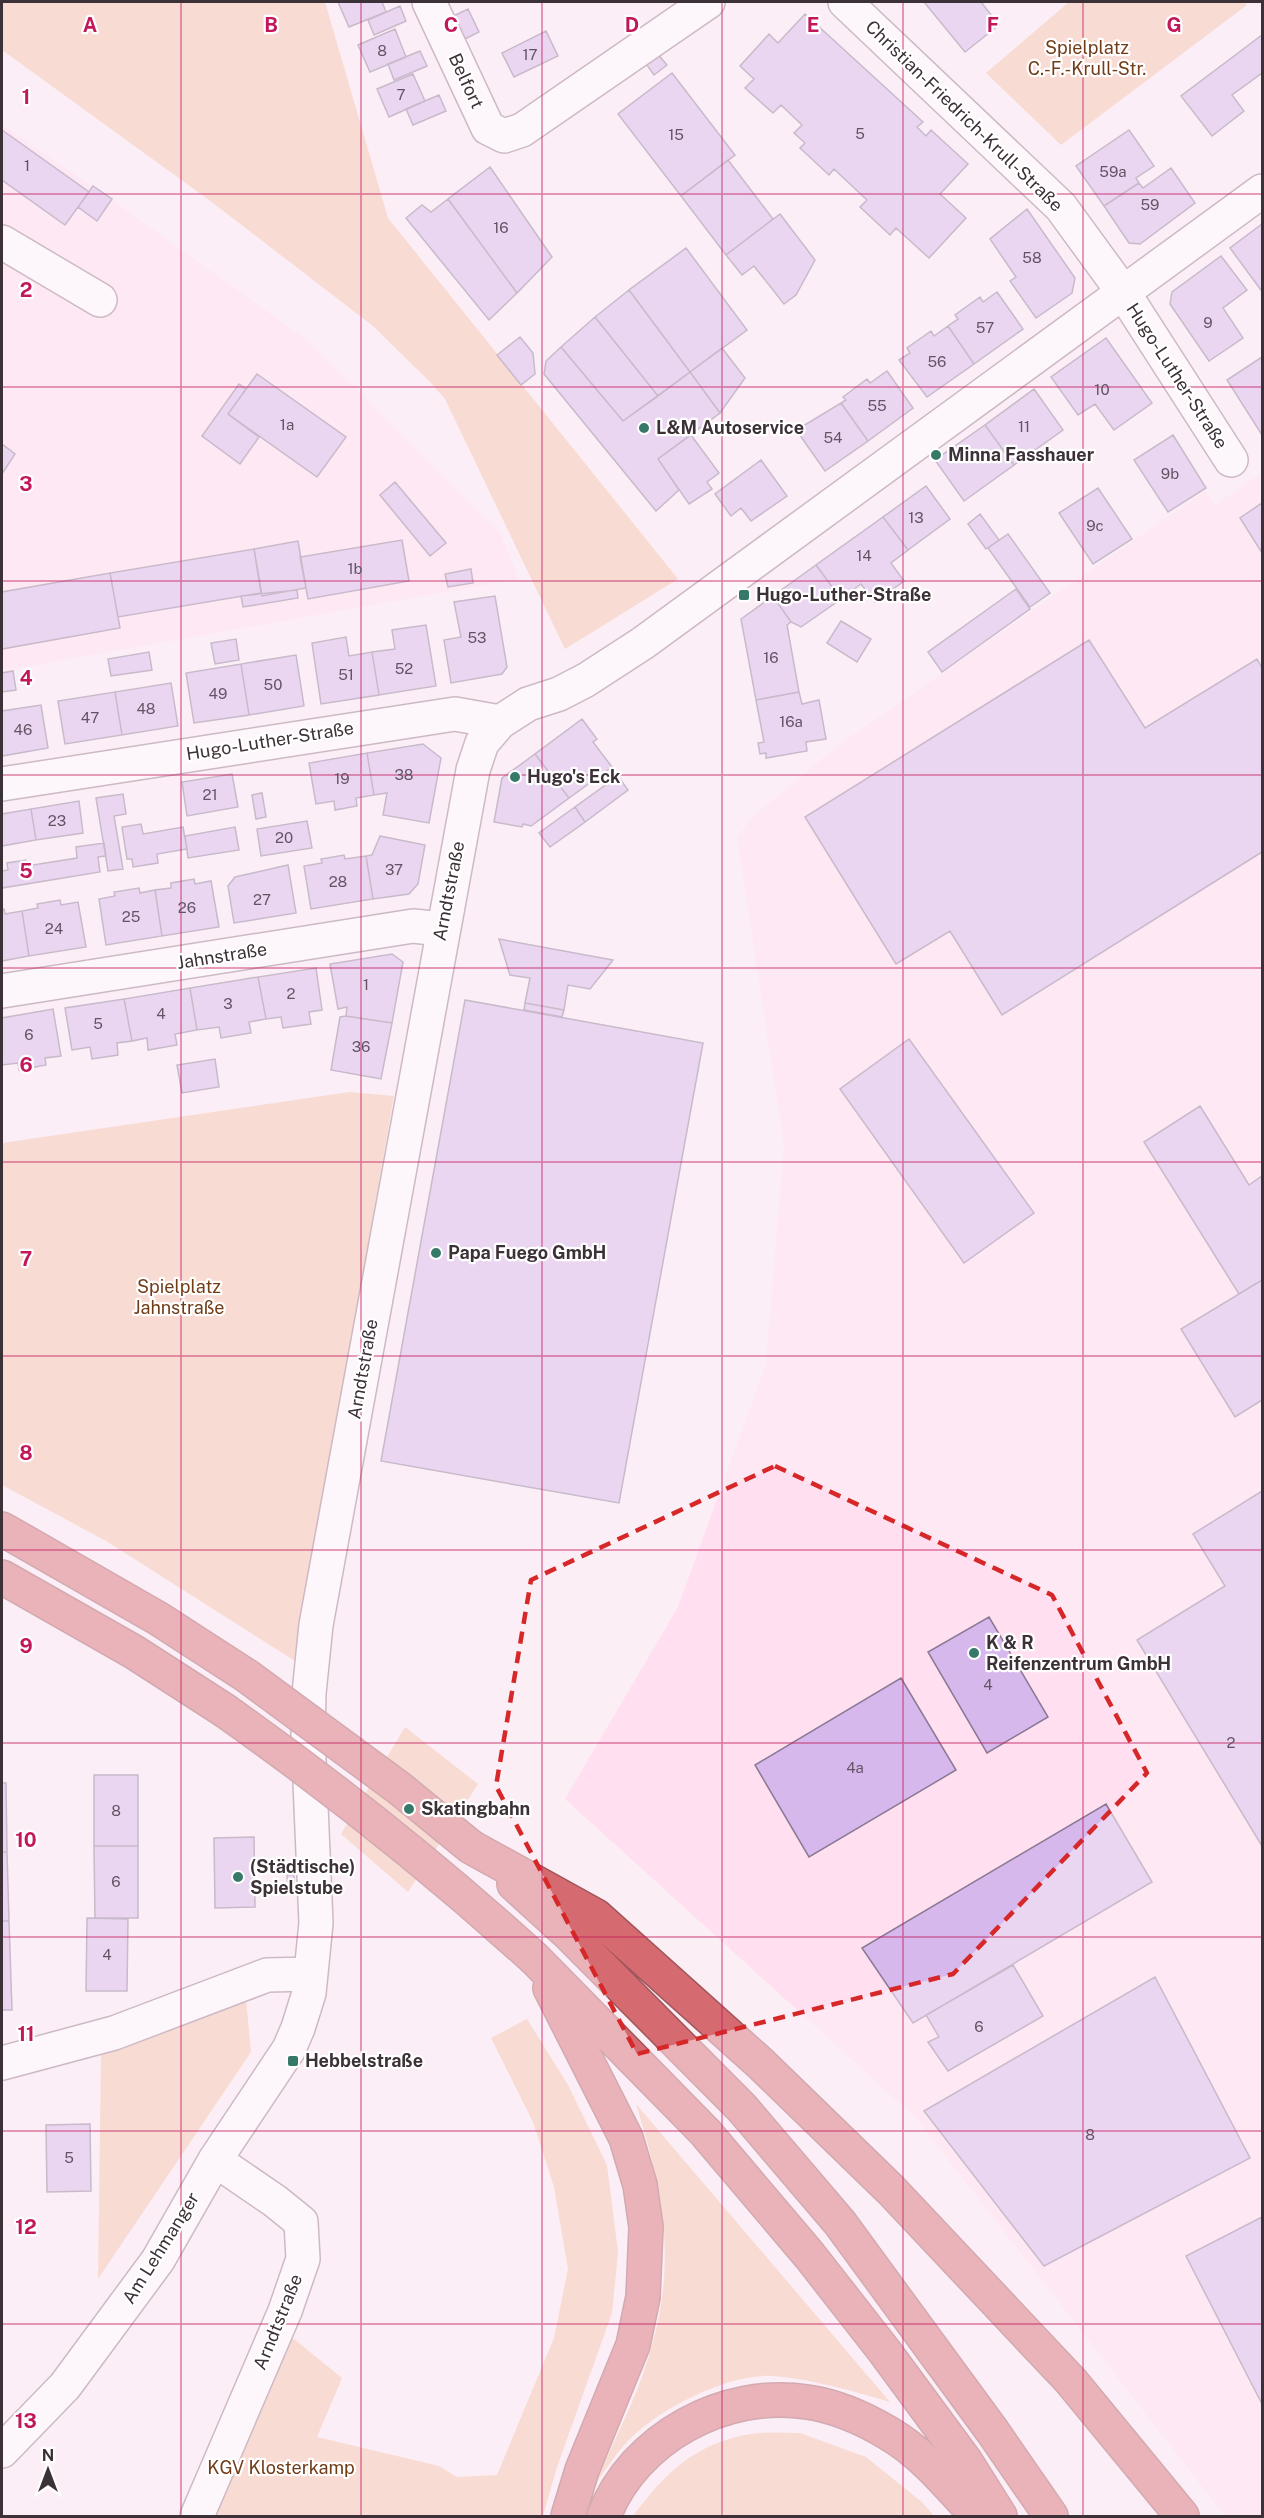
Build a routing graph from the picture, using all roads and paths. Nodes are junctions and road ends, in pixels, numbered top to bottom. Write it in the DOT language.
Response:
graph roads {
  1 [pos="429,2"];
  2 [pos="708,2"];
  3 [pos="845,2"];
  4 [pos="1263,190"];
  5 [pos="2,242"];
  6 [pos="1123,292"];
  7 [pos="100,300"];
  8 [pos="1231,460"];
  9 [pos="500,722"];
  10 [pos="2,784"];
  11 [pos="442,929"];
  12 [pos="2,991"];
  13 [pos="2,1529"];
  14 [pos="2,1577"];
  15 [pos="583,1925"];
  16 [pos="535,1959"];
  17 [pos="311,1974"];
  18 [pos="298,2028"];
  19 [pos="2,2063"];
  20 [pos="215,2160"];
  21 [pos="2,2451"];
  22 [pos="198,2517"];
  23 [pos="568,2517"];
  24 [pos="604,2517"];
  25 [pos="977,2517"];
  26 [pos="1000,2517"];
  27 [pos="1051,2517"];
  28 [pos="1182,2517"];
  1 -- 2 [label="street, Belfort"];
  3 -- 6 [label="street, Christian-Friedrich-Krull-Straße"];
  4 -- 6 [label="street, Hugo-Luther-Straße"];
  5 -- 7 [label="street"];
  6 -- 8 [label="street, Hugo-Luther-Straße"];
  6 -- 9 [label="street, Hugo-Luther-Straße"];
  9 -- 10 [label="street, Hugo-Luther-Straße"];
  9 -- 11 [label="street, Arndtstraße"];
  11 -- 12 [label="street, Jahnstraße"];
  11 -- 17 [label="street, Arndtstraße"];
  13 -- 15 [label="highway, bridge"];
  14 -- 16 [label="highway, bridge"];
  15 -- 27 [label="highway"];
  15 -- 28 [label="highway"];
  16 -- 23 [label="highway"];
  16 -- 26 [label="highway"];
  17 -- 18 [label="street, Arndtstraße"];
  17 -- 19 [label="street"];
  18 -- 20 [label="street, Am Lehmanger"];
  20 -- 21 [label="street, Am Lehmanger"];
  20 -- 22 [label="street, Arndtstraße"];
  24 -- 25 [label="highway"];
}
